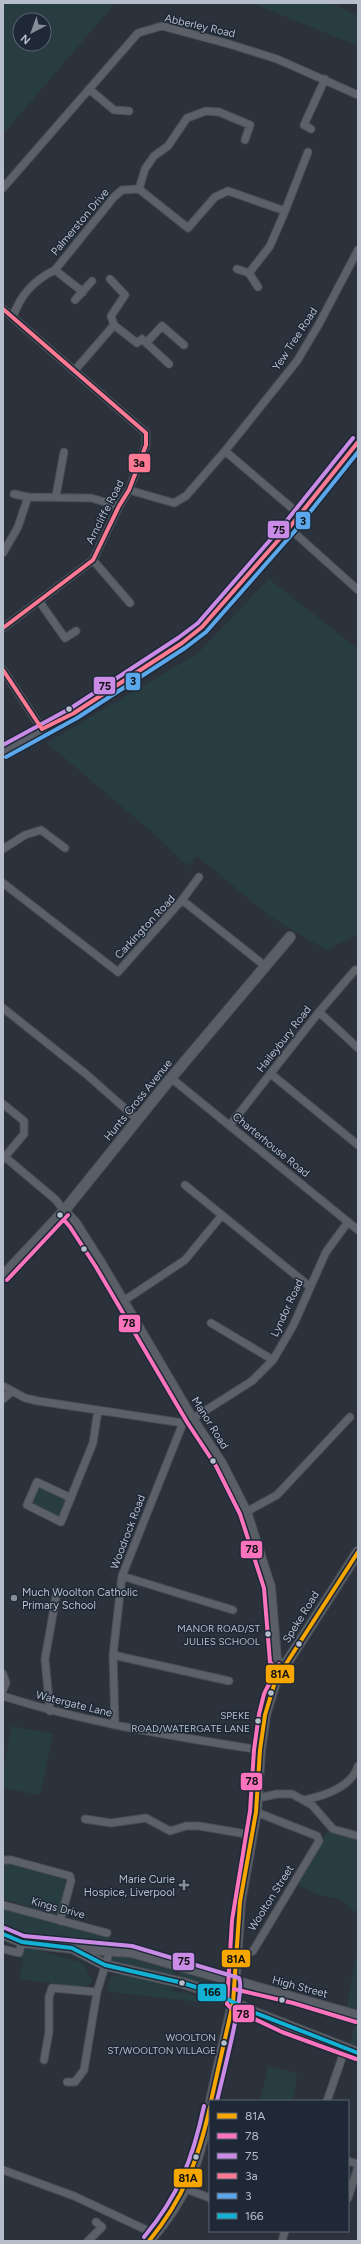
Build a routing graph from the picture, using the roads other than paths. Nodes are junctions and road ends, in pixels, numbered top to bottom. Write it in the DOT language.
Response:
graph roads {
  1 [pos="325,79"];
  2 [pos="89,89"];
  3 [pos="358,95"];
  4 [pos="129,111"];
  5 [pos="311,129"];
  6 [pos="244,140"];
  7 [pos="308,152"];
  8 [pos="3,188"];
  9 [pos="139,188"];
  10 [pos="285,211"];
  11 [pos="358,250"];
  12 [pos="237,269"];
  13 [pos="55,270"];
  14 [pos="249,273"];
  15 [pos="110,279"];
  16 [pos="92,281"];
  17 [pos="258,287"];
  18 [pos="83,292"];
  19 [pos="75,300"];
  20 [pos="3,309"];
  21 [pos="13,317"];
  22 [pos="114,325"];
  23 [pos="146,343"];
  24 [pos="184,345"];
  25 [pos="169,364"];
  26 [pos="75,370"];
  27 [pos="358,442"];
  28 [pos="225,451"];
  29 [pos="64,452"];
  30 [pos="129,490"];
  31 [pos="14,494"];
  32 [pos="56,496"];
  33 [pos="28,497"];
  34 [pos="119,506"];
  35 [pos="300,514"];
  36 [pos="289,528"];
  37 [pos="3,553"];
  38 [pos="93,560"];
  39 [pos="357,588"];
  40 [pos="39,601"];
  41 [pos="130,603"];
  42 [pos="3,628"];
  43 [pos="76,631"];
  44 [pos="4,675"];
  45 [pos="42,729"];
  46 [pos="3,752"];
  47 [pos="65,848"];
  48 [pos="3,849"];
  49 [pos="198,877"];
  50 [pos="3,883"];
  51 [pos="182,900"];
  52 [pos="290,937"];
  53 [pos="265,966"];
  54 [pos="358,970"];
  55 [pos="3,1008"];
  56 [pos="319,1012"];
  57 [pos="358,1048"];
  58 [pos="271,1074"];
  59 [pos="171,1078"];
  60 [pos="3,1104"];
  61 [pos="137,1119"];
  62 [pos="230,1125"];
  63 [pos="358,1145"];
  64 [pos="4,1158"];
  65 [pos="185,1185"];
  66 [pos="64,1211"];
  67 [pos="222,1215"];
  68 [pos="348,1222"];
  69 [pos="358,1230"];
  70 [pos="3,1276"];
  71 [pos="309,1286"];
  72 [pos="122,1302"];
  73 [pos="211,1323"];
  74 [pos="273,1360"];
  75 [pos="3,1386"];
  76 [pos="11,1392"];
  77 [pos="3,1399"];
  78 [pos="98,1410"];
  79 [pos="350,1417"];
  80 [pos="187,1421"];
  81 [pos="71,1498"];
  82 [pos="246,1512"];
  83 [pos="358,1552"];
  84 [pos="122,1576"];
  85 [pos="57,1591"];
  86 [pos="233,1610"];
  87 [pos="113,1655"];
  88 [pos="284,1667"];
  89 [pos="3,1674"];
  90 [pos="230,1681"];
  91 [pos="3,1690"];
  92 [pos="3,1696"];
  93 [pos="50,1711"];
  94 [pos="115,1725"];
  95 [pos="260,1750"];
  96 [pos="358,1766"];
  97 [pos="258,1798"];
  98 [pos="304,1800"];
  99 [pos="256,1812"];
  100 [pos="85,1819"];
  101 [pos="252,1835"];
  102 [pos="358,1836"];
  103 [pos="3,1860"];
  104 [pos="3,1906"];
  105 [pos="60,1921"];
  106 [pos="107,1933"];
  107 [pos="3,1934"];
  108 [pos="22,1942"];
  109 [pos="72,1948"];
  110 [pos="3,1949"];
  111 [pos="110,1950"];
  112 [pos="237,1958"];
  113 [pos="105,1965"];
  114 [pos="235,1983"];
  115 [pos="97,1992"];
  116 [pos="233,2003"];
  117 [pos="358,2016"];
  118 [pos="345,2049"];
  119 [pos="358,2053"];
  120 [pos="44,2060"];
  121 [pos="67,2082"];
  122 [pos="211,2100"];
  123 [pos="327,2100"];
  124 [pos="209,2116"];
  125 [pos="358,2167"];
  126 [pos="3,2170"];
  127 [pos="186,2189"];
  128 [pos="349,2195"];
  129 [pos="209,2198"];
  130 [pos="96,2222"];
  131 [pos="102,2227"];
  132 [pos="108,2233"];
  133 [pos="152,2237"];
  134 [pos="88,2241"];
  1 -- 2 [label="street, Abberley Road"];
  1 -- 3 [label="street, Abberley Road"];
  1 -- 5 [label="street"];
  2 -- 4 [label="street"];
  2 -- 8 [label="street, Abberley Road"];
  6 -- 9 [label="street"];
  7 -- 10 [label="street"];
  9 -- 10 [label="street"];
  9 -- 13 [label="street, Palmerston Drive"];
  10 -- 14 [label="street"];
  11 -- 28 [label="street, Yew Tree Road"];
  12 -- 14 [label="street"];
  13 -- 18 [label="street"];
  13 -- 21 [label="street, Palmerston Drive"];
  14 -- 17 [label="street"];
  15 -- 22 [label="street"];
  16 -- 18 [label="street"];
  18 -- 19 [label="street"];
  20 -- 21 [label="street, Arncliffe Road"];
  21 -- 26 [label="street, Arncliffe Road"];
  22 -- 23 [label="street"];
  22 -- 26 [label="street"];
  23 -- 24 [label="street"];
  23 -- 25 [label="street"];
  26 -- 30 [label="street, Arncliffe Road"];
  27 -- 35 [label="street"];
  28 -- 30 [label="street, Yew Tree Road"];
  28 -- 35 [label="street"];
  29 -- 32 [label="street"];
  30 -- 34 [label="street, Arncliffe Road"];
  31 -- 33 [label="street"];
  32 -- 33 [label="street"];
  32 -- 34 [label="street"];
  33 -- 37 [label="street"];
  34 -- 38 [label="street, Arncliffe Road"];
  35 -- 36 [label="street"];
  36 -- 39 [label="street"];
  36 -- 45 [label="street"];
  38 -- 40 [label="street, Arncliffe Road"];
  38 -- 41 [label="street"];
  40 -- 42 [label="street, Arncliffe Road"];
  40 -- 43 [label="street"];
  44 -- 45 [label="street"];
  45 -- 46 [label="street"];
  47 -- 48 [label="street"];
  49 -- 51 [label="street"];
  50 -- 51 [label="street, Carkington Road"];
  51 -- 53 [label="street, Carkington Road"];
  52 -- 53 [label="street, Hunts Cross Avenue"];
  53 -- 59 [label="street, Hunts Cross Avenue"];
  54 -- 56 [label="street, Haileybury Road"];
  55 -- 61 [label="street"];
  56 -- 57 [label="street"];
  56 -- 58 [label="street, Haileybury Road"];
  58 -- 62 [label="street, Haileybury Road"];
  58 -- 63 [label="street"];
  59 -- 61 [label="street, Hunts Cross Avenue"];
  59 -- 62 [label="street, Charterhouse Road"];
  60 -- 64 [label="street"];
  61 -- 66 [label="street, Hunts Cross Avenue"];
  62 -- 68 [label="street, Charterhouse Road"];
  64 -- 66 [label="street"];
  65 -- 67 [label="street"];
  66 -- 70 [label="street, Hunts Cross Avenue"];
  66 -- 72 [label="street, Manor Road"];
  67 -- 71 [label="street"];
  67 -- 72 [label="street"];
  68 -- 69 [label="street, Charterhouse Road"];
  68 -- 71 [label="street, Lyndor Road"];
  71 -- 74 [label="street, Lyndor Road"];
  72 -- 80 [label="street, Manor Road"];
  73 -- 74 [label="street"];
  74 -- 80 [label="street, Lyndor Road"];
  75 -- 76 [label="street"];
  76 -- 77 [label="street"];
  76 -- 78 [label="street"];
  78 -- 80 [label="street"];
  78 -- 81 [label="street"];
  79 -- 82 [label="street"];
  80 -- 82 [label="street, Manor Road"];
  80 -- 84 [label="street, Woodrock Road"];
  81 -- 81 [label="street"];
  82 -- 88 [label="street, Manor Road"];
  83 -- 88 [label="street, Speke Road"];
  84 -- 86 [label="street"];
  84 -- 87 [label="street, Woodrock Road"];
  85 -- 93 [label="street"];
  87 -- 90 [label="street"];
  87 -- 94 [label="street, Woodrock Road"];
  88 -- 95 [label="street, Speke Road"];
  89 -- 91 [label="street"];
  92 -- 93 [label="street, Watergate Lane"];
  93 -- 94 [label="street, Watergate Lane"];
  94 -- 95 [label="street, Watergate Lane"];
  95 -- 97 [label="street, Speke Road"];
  96 -- 98 [label="street"];
  97 -- 98 [label="street"];
  97 -- 99 [label="street, Speke Road"];
  98 -- 102 [label="street"];
  99 -- 101 [label="street, Speke Road"];
  99 -- 112 [label="street, Woolton Street"];
  100 -- 101 [label="street"];
  101 -- 112 [label="street, Speke Road"];
  103 -- 105 [label="street"];
  104 -- 105 [label="street, Kings Drive"];
  105 -- 106 [label="street, Kings Drive"];
  107 -- 108 [label="street"];
  108 -- 109 [label="street"];
  108 -- 110 [label="street"];
  109 -- 111 [label="street"];
  109 -- 113 [label="street"];
  111 -- 113 [label="street"];
  111 -- 114 [label="street"];
  112 -- 114 [label="street"];
  113 -- 115 [label="street"];
  113 -- 116 [label="street"];
  114 -- 116 [label="street"];
  114 -- 117 [label="street, High Street"];
  115 -- 120 [label="street"];
  115 -- 121 [label="street"];
  116 -- 118 [label="street"];
  116 -- 122 [label="street"];
  118 -- 119 [label="street"];
  118 -- 123 [label="street"];
  124 -- 127 [label="street"];
  125 -- 128 [label="street"];
  126 -- 133 [label="street"];
  127 -- 129 [label="street"];
  127 -- 133 [label="street"];
  130 -- 131 [label="street"];
  131 -- 132 [label="street"];
  131 -- 134 [label="street"];
}
